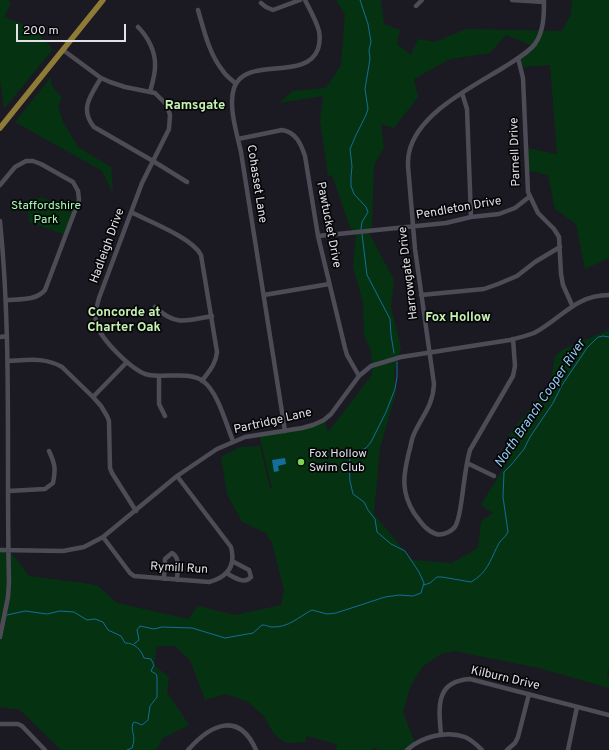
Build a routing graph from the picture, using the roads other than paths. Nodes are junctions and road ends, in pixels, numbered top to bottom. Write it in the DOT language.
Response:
graph roads {
  1 [pos="103,0"];
  2 [pos="300,0"];
  3 [pos="305,0"];
  4 [pos="422,0"];
  5 [pos="512,0"];
  6 [pos="544,1"];
  7 [pos="261,3"];
  8 [pos="416,6"];
  9 [pos="198,10"];
  10 [pos="138,27"];
  11 [pos="63,50"];
  12 [pos="518,58"];
  13 [pos="101,78"];
  14 [pos="236,84"];
  15 [pos="150,92"];
  16 [pos="462,94"];
  17 [pos="0,128"];
  18 [pos="238,139"];
  19 [pos="153,161"];
  20 [pos="187,182"];
  21 [pos="0,185"];
  22 [pos="529,197"];
  23 [pos="131,212"];
  24 [pos="471,218"];
  25 [pos="0,221"];
  26 [pos="413,227"];
  27 [pos="318,236"];
  28 [pos="560,247"];
  29 [pos="329,284"];
  30 [pos="264,295"];
  31 [pos="421,295"];
  32 [pos="609,295"];
  33 [pos="6,300"];
  34 [pos="572,305"];
  35 [pos="155,307"];
  36 [pos="212,316"];
  37 [pos="0,336"];
  38 [pos="8,336"];
  39 [pos="513,340"];
  40 [pos="430,352"];
  41 [pos="8,361"];
  42 [pos="127,362"];
  43 [pos="158,376"];
  44 [pos="359,376"];
  45 [pos="202,381"];
  46 [pos="92,396"];
  47 [pos="165,416"];
  48 [pos="285,431"];
  49 [pos="233,441"];
  50 [pos="49,451"];
  51 [pos="467,463"];
  52 [pos="177,476"];
  53 [pos="494,476"];
  54 [pos="8,491"];
  55 [pos="136,511"];
  56 [pos="103,537"];
  57 [pos="0,550"];
  58 [pos="8,550"];
  59 [pos="232,561"];
  60 [pos="226,573"];
  61 [pos="164,579"];
  62 [pos="177,580"];
  63 [pos="0,638"];
  64 [pos="529,694"];
  65 [pos="577,707"];
  66 [pos="609,715"];
  67 [pos="0,724"];
  68 [pos="441,735"];
  69 [pos="45,750"];
  70 [pos="188,750"];
  71 [pos="256,750"];
  72 [pos="406,750"];
  73 [pos="482,750"];
  74 [pos="507,750"];
  75 [pos="568,750"];
  1 -- 11 [label="main road"];
  2 -- 7 [label="street"];
  3 -- 14 [label="street"];
  4 -- 8 [label="street"];
  5 -- 6 [label="street"];
  6 -- 12 [label="street, Harrowgate Drive"];
  9 -- 14 [label="street"];
  10 -- 15 [label="street"];
  11 -- 13 [label="street, Hadleigh Drive"];
  11 -- 17 [label="main road"];
  12 -- 16 [label="street, Harrowgate Drive"];
  12 -- 22 [label="street, Parnell Drive"];
  13 -- 15 [label="street, Hadleigh Drive"];
  13 -- 19 [label="street"];
  14 -- 18 [label="street, Cohasset Lane"];
  15 -- 19 [label="street, Hadleigh Drive"];
  16 -- 24 [label="street"];
  16 -- 26 [label="street, Harrowgate Drive"];
  18 -- 27 [label="street, Pawtucket Drive"];
  18 -- 30 [label="street, Cohasset Lane"];
  19 -- 20 [label="street"];
  19 -- 23 [label="street, Hadleigh Drive"];
  21 -- 33 [label="street"];
  22 -- 24 [label="street, Pendleton Drive"];
  22 -- 28 [label="street, Parnell Drive"];
  23 -- 36 [label="street"];
  23 -- 42 [label="street, Hadleigh Drive"];
  24 -- 26 [label="street, Pendleton Drive"];
  25 -- 33 [label="street"];
  26 -- 27 [label="street, Pendleton Drive"];
  26 -- 31 [label="street, Harrowgate Drive"];
  27 -- 29 [label="street, Pawtucket Drive"];
  28 -- 31 [label="street"];
  28 -- 34 [label="street, Parnell Drive"];
  29 -- 30 [label="street"];
  29 -- 44 [label="street, Pawtucket Drive"];
  30 -- 48 [label="street, Cohasset Lane"];
  31 -- 40 [label="street, Harrowgate Drive"];
  32 -- 34 [label="street, Partridge Lane"];
  33 -- 38 [label="street"];
  34 -- 39 [label="street, Partridge Lane"];
  35 -- 36 [label="street"];
  36 -- 45 [label="street"];
  37 -- 38 [label="street"];
  38 -- 41 [label="street"];
  39 -- 40 [label="street, Partridge Lane"];
  39 -- 51 [label="street, Harrowgate Drive"];
  40 -- 44 [label="street, Partridge Lane"];
  40 -- 51 [label="street, Harrowgate Drive"];
  41 -- 46 [label="street"];
  41 -- 54 [label="street"];
  42 -- 43 [label="street, Hadleigh Drive"];
  42 -- 46 [label="street"];
  43 -- 45 [label="street, Hadleigh Drive"];
  43 -- 47 [label="street"];
  44 -- 48 [label="street, Partridge Lane"];
  45 -- 49 [label="street"];
  46 -- 55 [label="street"];
  48 -- 49 [label="street, Partridge Lane"];
  49 -- 52 [label="street, Partridge Lane"];
  50 -- 54 [label="street"];
  51 -- 53 [label="street"];
  52 -- 55 [label="street, Partridge Lane"];
  52 -- 59 [label="street"];
  54 -- 58 [label="street"];
  55 -- 56 [label="street, Partridge Lane"];
  56 -- 58 [label="street, Partridge Lane"];
  56 -- 61 [label="street, Rymill Run"];
  57 -- 58 [label="street, Partridge Lane"];
  58 -- 63 [label="street"];
  59 -- 60 [label="street"];
  59 -- 60 [label="street"];
  60 -- 62 [label="street, Rymill Run"];
  61 -- 62 [label="street, Rymill Run"];
  61 -- 62 [label="street"];
  64 -- 65 [label="street, Kilburn Drive"];
  64 -- 68 [label="street, Kilburn Drive"];
  64 -- 74 [label="street"];
  65 -- 66 [label="street, Kilburn Drive"];
  65 -- 75 [label="street"];
  67 -- 69 [label="street"];
  68 -- 72 [label="street"];
  68 -- 73 [label="street"];
  70 -- 71 [label="street"];
}
